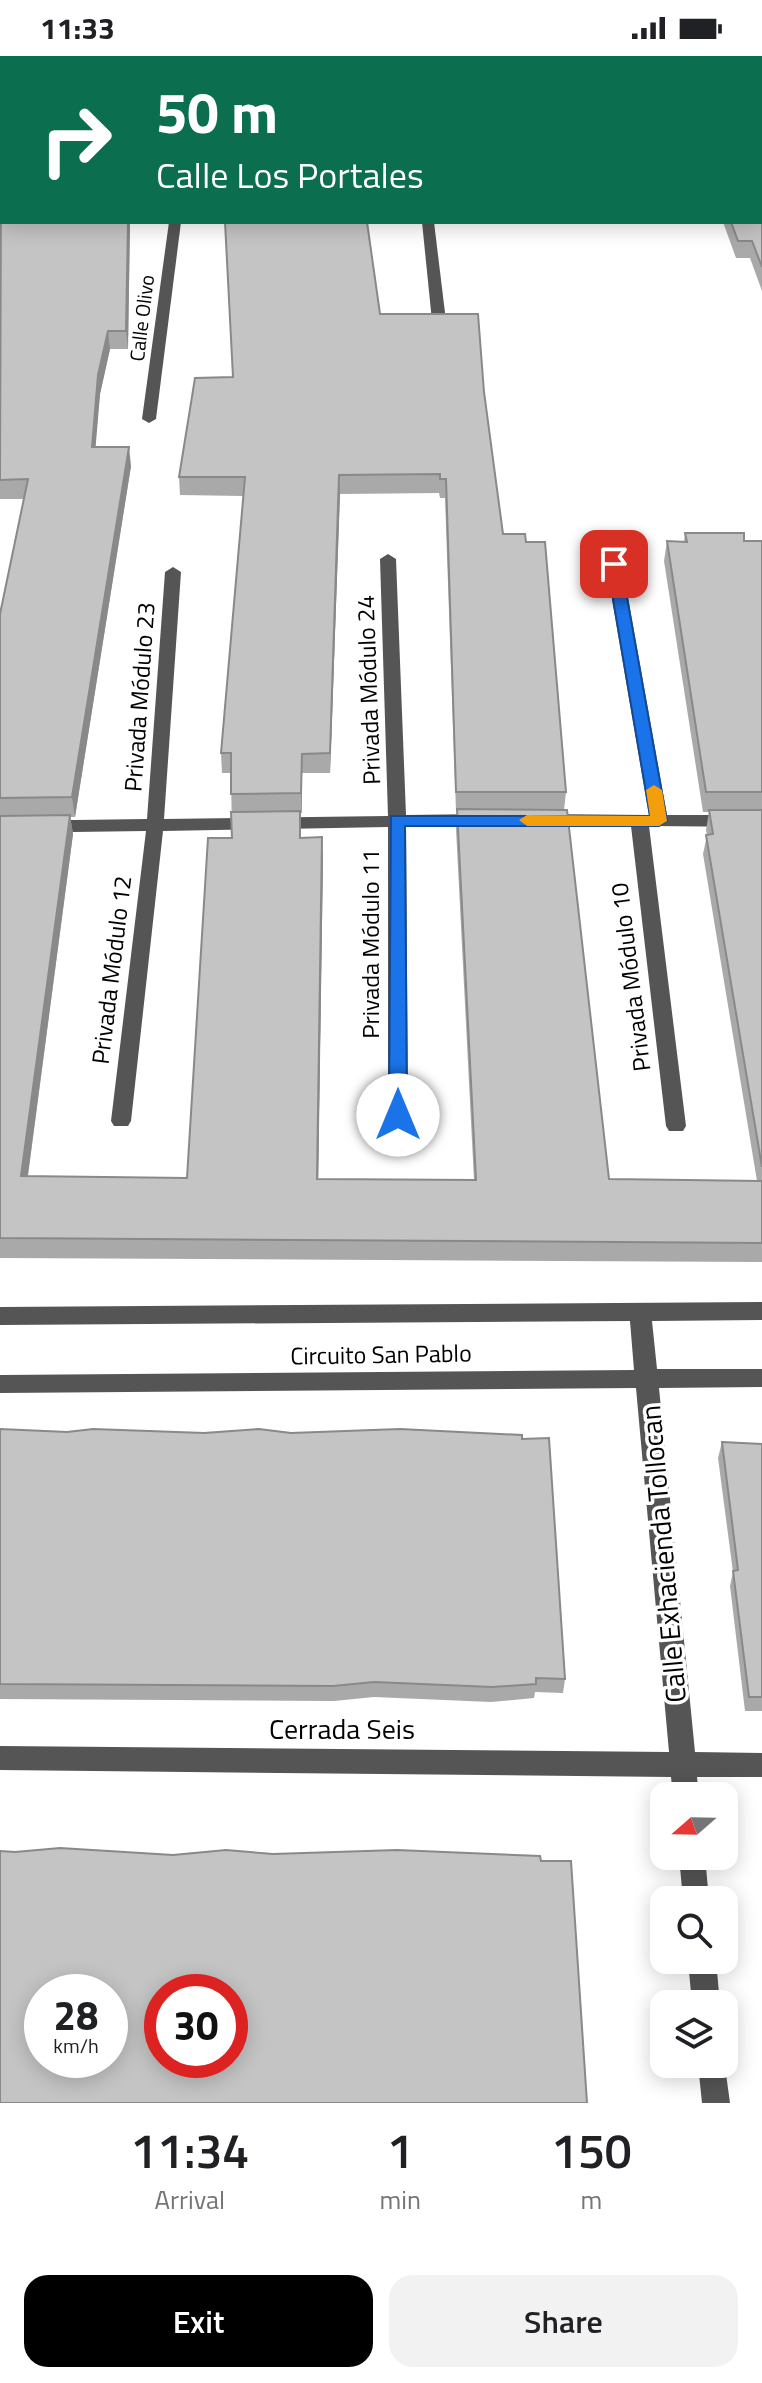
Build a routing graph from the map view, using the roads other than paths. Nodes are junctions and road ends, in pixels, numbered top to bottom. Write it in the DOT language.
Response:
graph roads {
  1 [pos="175,224"];
  2 [pos="428,224"];
  3 [pos="439,321"];
  4 [pos="149,419"];
  5 [pos="388,559"];
  6 [pos="614,564"];
  7 [pos="173,572"];
  8 [pos="397,820"];
  9 [pos="503,820"];
  10 [pos="533,820"];
  11 [pos="639,821"];
  12 [pos="659,821"];
  13 [pos="762,821"];
  14 [pos="155,826"];
  15 [pos="0,827"];
  16 [pos="398,1115"];
  17 [pos="121,1121"];
  18 [pos="676,1126"];
  19 [pos="762,1311"];
  20 [pos="640,1312"];
  21 [pos="0,1316"];
  22 [pos="647,1378"];
  23 [pos="762,1378"];
  24 [pos="0,1384"];
  25 [pos="0,1758"];
  26 [pos="683,1763"];
  27 [pos="762,1765"];
  28 [pos="685,1782"];
  29 [pos="713,2078"];
  30 [pos="716,2103"];
  1 -- 4 [label="street, Calle Olivo"];
  2 -- 3 [label="street"];
  5 -- 8 [label="street, Privada Módulo 24"];
  6 -- 12 [label="street"];
  7 -- 14 [label="street, Privada Módulo 23"];
  8 -- 9 [label="street"];
  8 -- 14 [label="street"];
  8 -- 16 [label="street, Privada Módulo 11"];
  10 -- 11 [label="street"];
  11 -- 12 [label="street"];
  11 -- 18 [label="street, Privada Módulo 10"];
  12 -- 13 [label="street"];
  14 -- 15 [label="street"];
  14 -- 17 [label="street, Privada Módulo 12"];
  19 -- 20 [label="street, Circuito San Pablo"];
  20 -- 21 [label="street, Circuito San Pablo"];
  20 -- 22 [label="street, Calle Exhacienda Tollocan"];
  22 -- 23 [label="street, Circuito San Pablo"];
  22 -- 24 [label="street, Circuito San Pablo"];
  22 -- 26 [label="street, Calle Exhacienda Tollocan"];
  25 -- 26 [label="street, Cerrada Seis"];
  26 -- 27 [label="street, Cerrada Seis"];
  26 -- 28 [label="street, Calle Exhacienda Tollocan"];
  29 -- 30 [label="street"];
}
